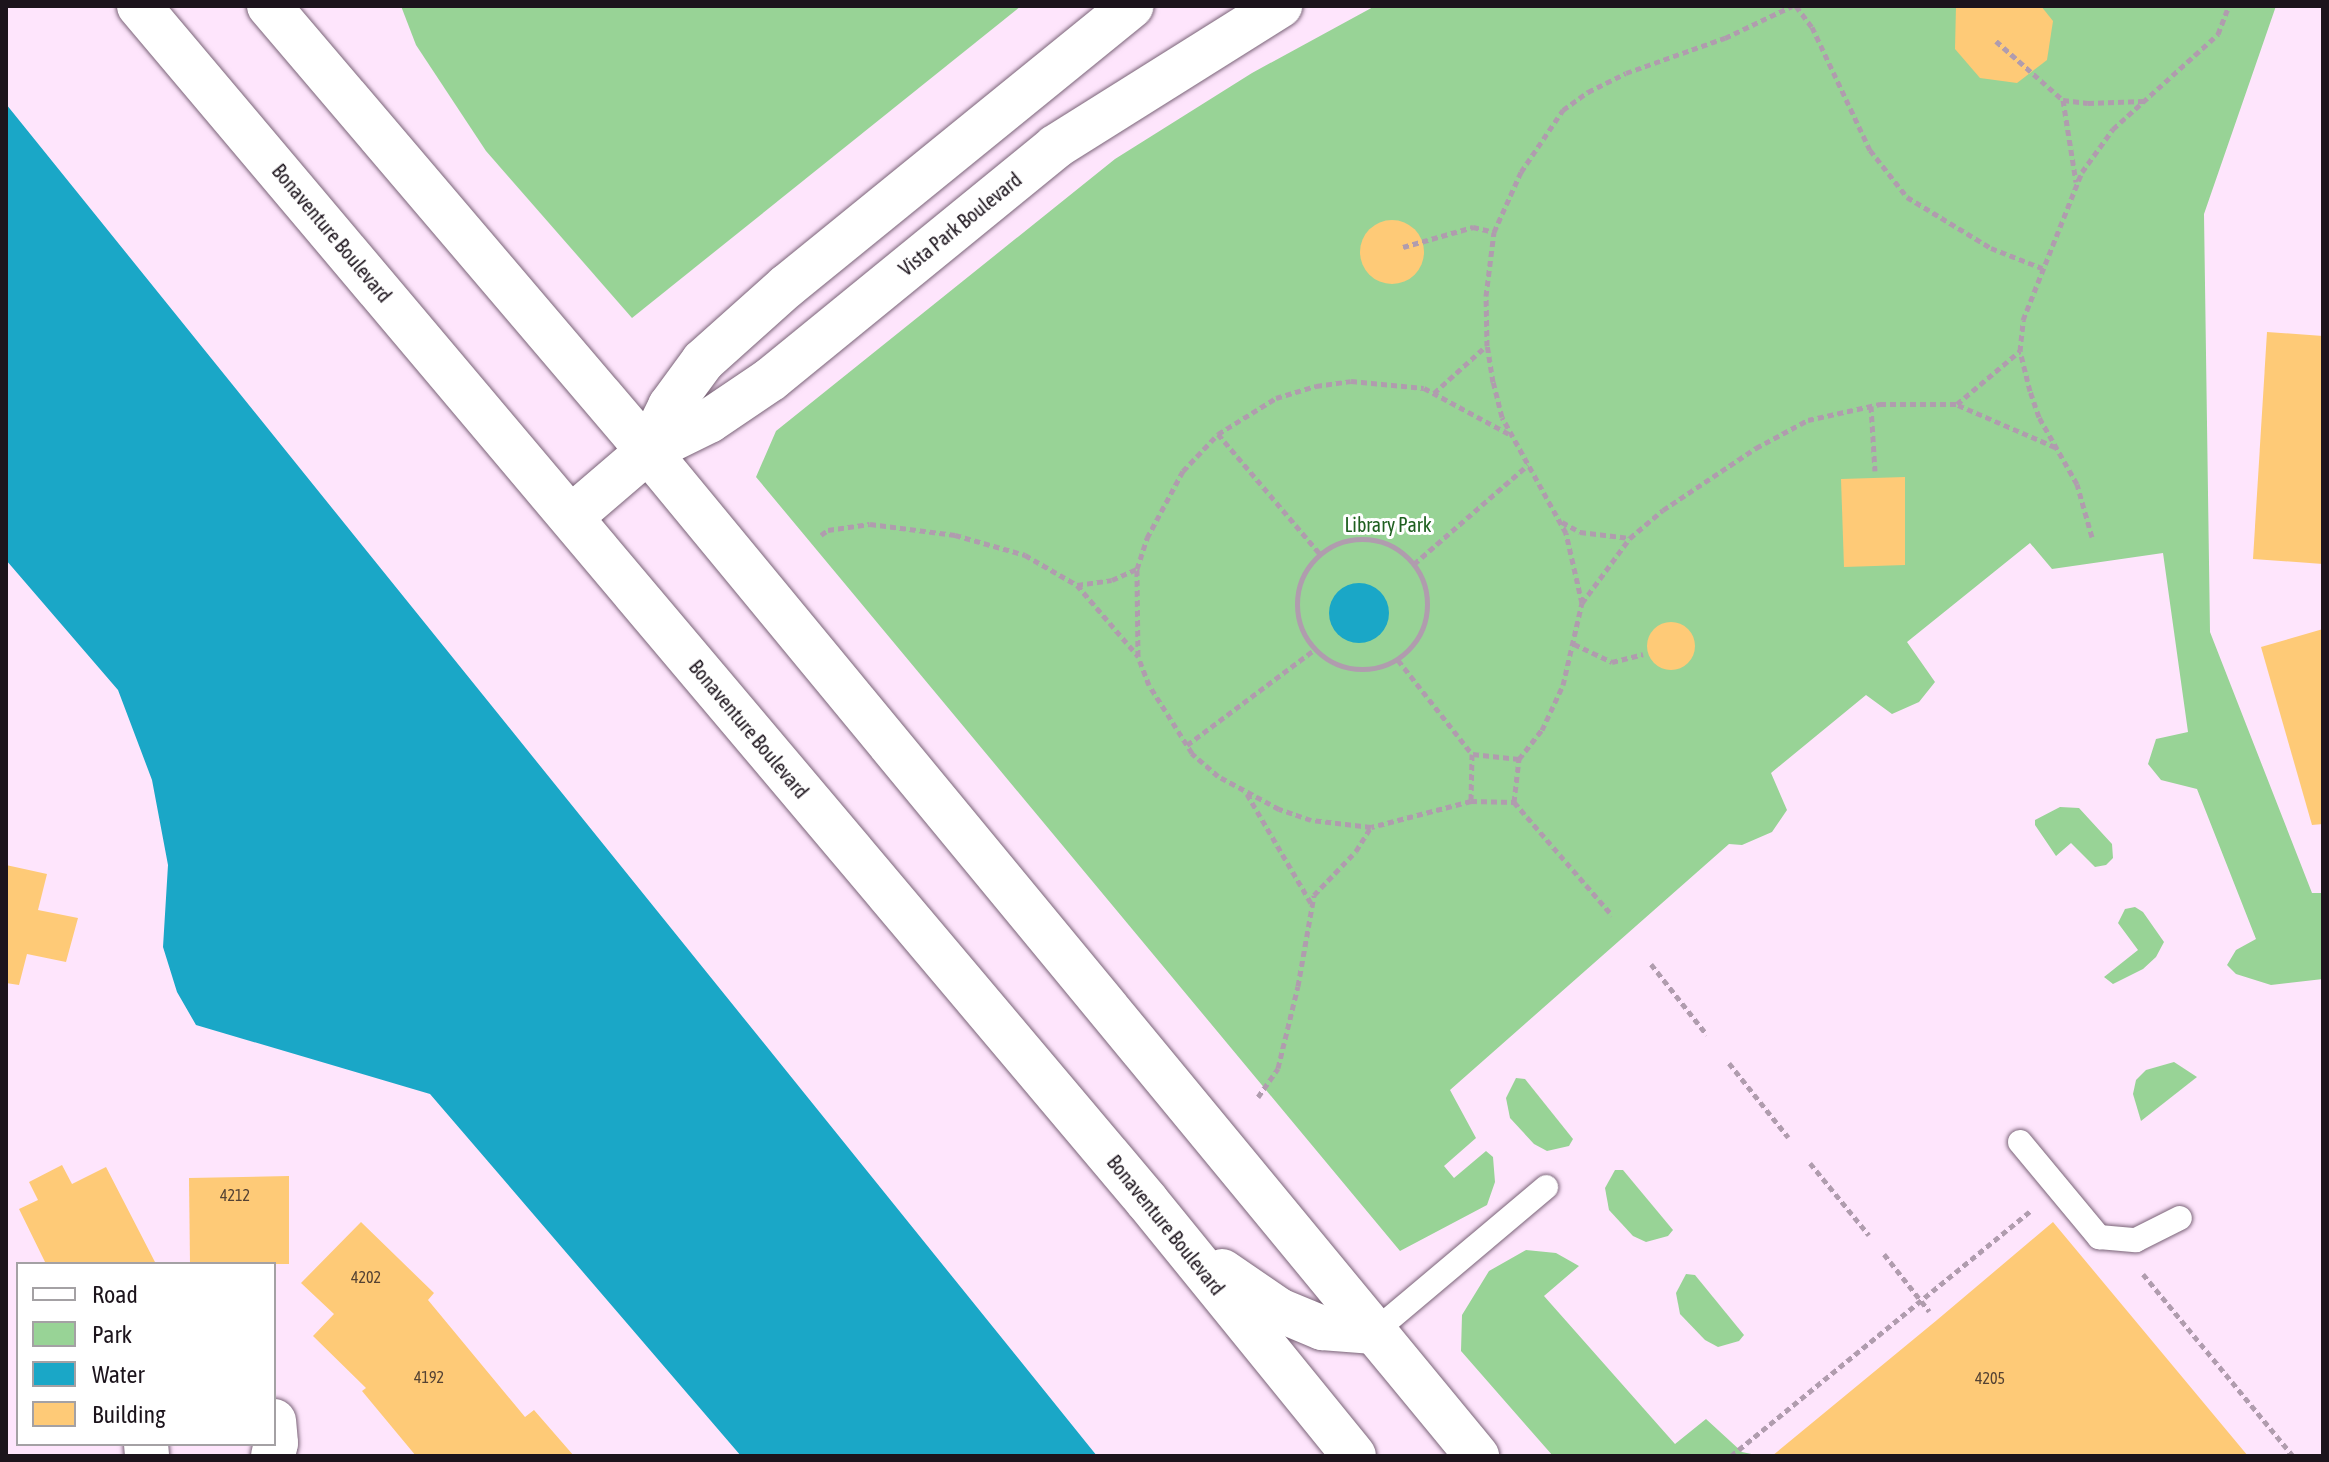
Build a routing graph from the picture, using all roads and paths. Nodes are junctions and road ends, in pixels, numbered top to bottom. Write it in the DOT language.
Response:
graph roads {
  1 [pos="139,6"];
  2 [pos="269,6"];
  3 [pos="1131,6"];
  4 [pos="1280,6"];
  5 [pos="1794,6"];
  6 [pos="2229,6"];
  7 [pos="1996,41"];
  8 [pos="2063,100"];
  9 [pos="2145,101"];
  10 [pos="2077,185"];
  11 [pos="1494,232"];
  12 [pos="1403,247"];
  13 [pos="2042,268"];
  14 [pos="1487,346"];
  15 [pos="2020,351"];
  16 [pos="1434,393"];
  17 [pos="1957,404"];
  18 [pos="1871,406"];
  19 [pos="1218,434"];
  20 [pos="1510,434"];
  21 [pos="2058,449"];
  22 [pos="648,451"];
  23 [pos="1528,465"];
  24 [pos="1875,471"];
  25 [pos="571,517"];
  26 [pos="1560,521"];
  27 [pos="821,535"];
  28 [pos="2092,537"];
  29 [pos="1630,538"];
  30 [pos="1320,554"];
  31 [pos="1413,564"];
  32 [pos="1137,569"];
  33 [pos="1077,585"];
  34 [pos="1582,603"];
  35 [pos="1574,644"];
  36 [pos="1314,650"];
  37 [pos="1643,654"];
  38 [pos="1138,656"];
  39 [pos="1398,660"];
  40 [pos="1187,745"];
  41 [pos="1472,754"];
  42 [pos="1519,759"];
  43 [pos="1247,793"];
  44 [pos="1471,801"];
  45 [pos="1514,802"];
  46 [pos="1371,827"];
  47 [pos="1312,905"];
  48 [pos="1612,915"];
  49 [pos="1651,964"];
  50 [pos="1707,1035"];
  51 [pos="1729,1063"];
  52 [pos="1258,1097"];
  53 [pos="1788,1137"];
  54 [pos="2020,1142"];
  55 [pos="1810,1163"];
  56 [pos="1546,1187"];
  57 [pos="1147,1201"];
  58 [pos="2034,1208"];
  59 [pos="2180,1218"];
  60 [pos="1869,1235"];
  61 [pos="1884,1254"];
  62 [pos="2141,1271"];
  63 [pos="1921,1301"];
  64 [pos="1929,1311"];
  65 [pos="1374,1332"];
  66 [pos="1354,1456"];
  67 [pos="1477,1456"];
  68 [pos="1731,1456"];
  69 [pos="2293,1456"];
  1 -- 25 [label="main road, Bonaventure Boulevard"];
  2 -- 22 [label="main road"];
  3 -- 22 [label="main road, Vista Park Boulevard"];
  4 -- 22 [label="main road, Vista Park Boulevard"];
  5 -- 11 [label="path"];
  5 -- 13 [label="path"];
  6 -- 9 [label="path"];
  7 -- 8 [label="path"];
  8 -- 9 [label="path"];
  8 -- 10 [label="path"];
  9 -- 10 [label="path"];
  10 -- 13 [label="path"];
  11 -- 12 [label="path"];
  11 -- 14 [label="path"];
  13 -- 15 [label="path"];
  14 -- 16 [label="path"];
  14 -- 20 [label="path"];
  15 -- 17 [label="path"];
  15 -- 21 [label="path"];
  16 -- 19 [label="path"];
  16 -- 20 [label="path"];
  17 -- 18 [label="path"];
  17 -- 21 [label="path"];
  18 -- 24 [label="path"];
  18 -- 29 [label="path"];
  19 -- 30 [label="path"];
  19 -- 32 [label="path"];
  20 -- 23 [label="path"];
  21 -- 28 [label="path"];
  22 -- 25 [label="main road, Vista Park Boulevard"];
  22 -- 65 [label="main road"];
  23 -- 26 [label="path"];
  23 -- 31 [label="path"];
  25 -- 57 [label="main road, Bonaventure Boulevard"];
  26 -- 29 [label="path"];
  26 -- 34 [label="path"];
  27 -- 33 [label="path"];
  29 -- 34 [label="path"];
  30 -- 31 [label="path"];
  30 -- 36 [label="path"];
  31 -- 39 [label="path"];
  32 -- 33 [label="path"];
  32 -- 38 [label="path"];
  33 -- 38 [label="path"];
  34 -- 35 [label="path"];
  35 -- 37 [label="path"];
  35 -- 42 [label="path"];
  36 -- 39 [label="path"];
  36 -- 40 [label="path"];
  38 -- 40 [label="path"];
  39 -- 41 [label="path"];
  40 -- 43 [label="path"];
  41 -- 42 [label="path"];
  41 -- 44 [label="path"];
  42 -- 45 [label="path"];
  43 -- 46 [label="path"];
  43 -- 47 [label="path"];
  44 -- 45 [label="path"];
  44 -- 46 [label="path"];
  45 -- 48 [label="path"];
  46 -- 47 [label="path"];
  47 -- 52 [label="path"];
  49 -- 50 [label="path"];
  51 -- 53 [label="path"];
  54 -- 59 [label="lane"];
  55 -- 60 [label="path"];
  56 -- 65 [label="lane"];
  57 -- 65 [label="main road"];
  57 -- 66 [label="main road, Bonaventure Boulevard"];
  58 -- 63 [label="path"];
  61 -- 63 [label="path"];
  62 -- 69 [label="path"];
  63 -- 64 [label="path"];
  63 -- 68 [label="path"];
  65 -- 67 [label="main road"];
}
